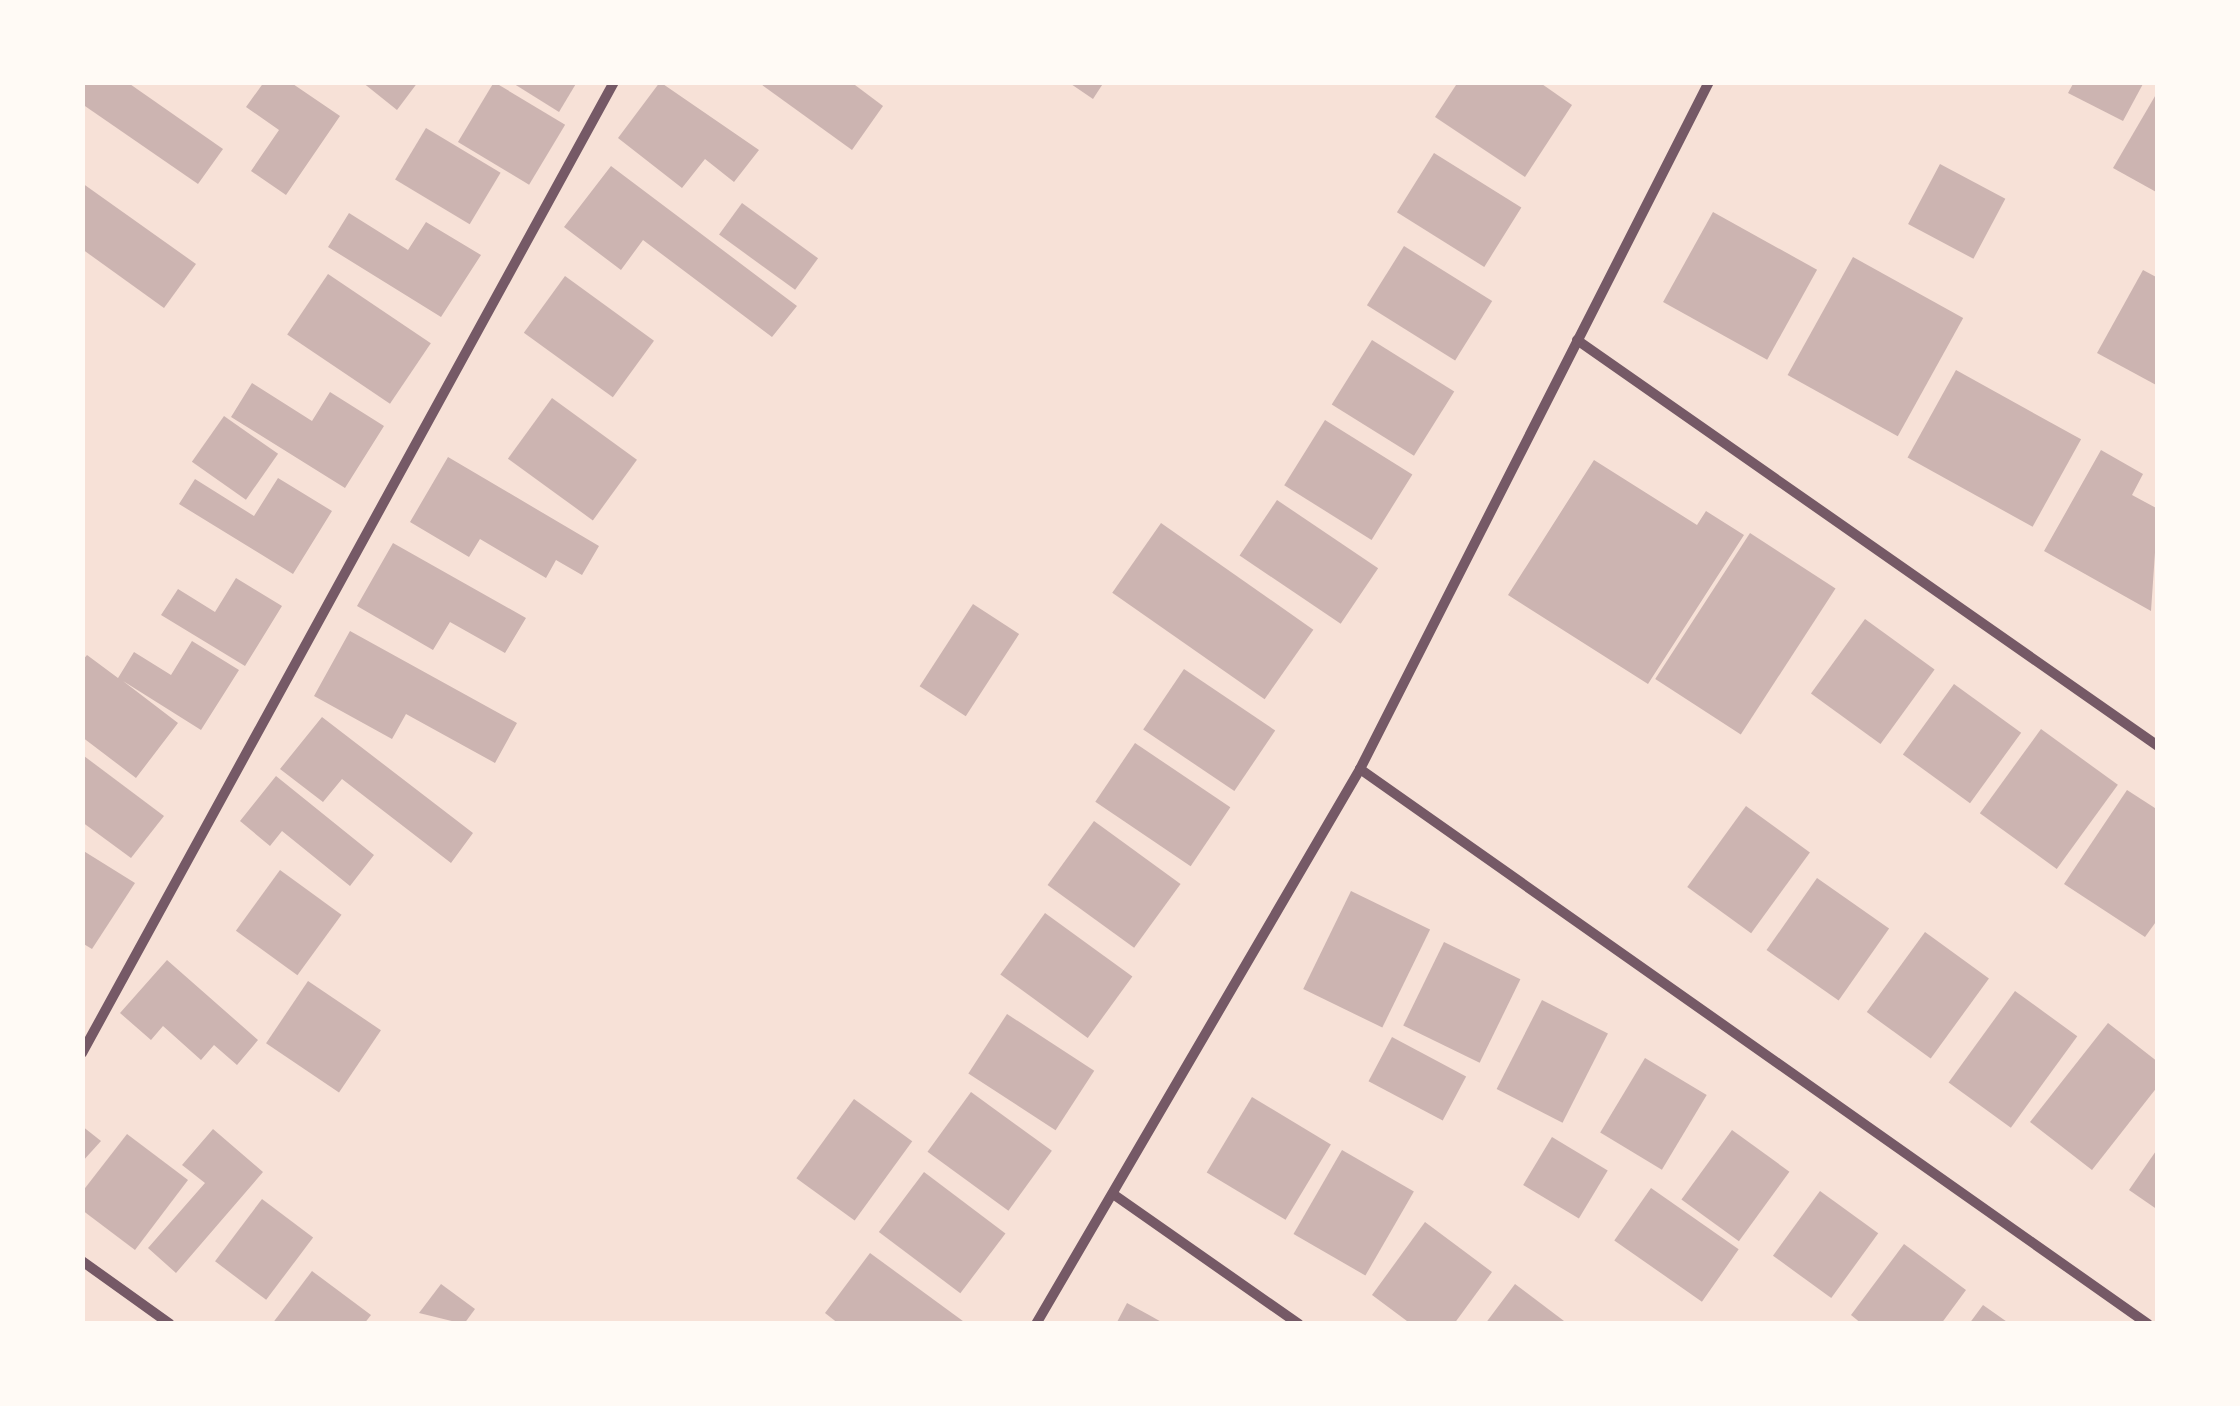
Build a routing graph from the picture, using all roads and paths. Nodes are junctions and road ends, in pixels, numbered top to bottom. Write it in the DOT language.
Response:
graph roads {
  1 [pos="614,82"];
  2 [pos="1709,82"];
  3 [pos="1577,340"];
  4 [pos="2158,746"];
  5 [pos="1360,769"];
  6 [pos="82,1053"];
  7 [pos="1113,1194"];
  8 [pos="82,1261"];
  9 [pos="170,1324"];
  10 [pos="1036,1324"];
  11 [pos="1299,1324"];
  12 [pos="2148,1324"];
  1 -- 6 [label="street"];
  2 -- 3 [label="street"];
  3 -- 4 [label="street"];
  3 -- 5 [label="street"];
  5 -- 7 [label="street"];
  5 -- 12 [label="street"];
  7 -- 10 [label="street"];
  7 -- 11 [label="street"];
  8 -- 9 [label="street"];
}
